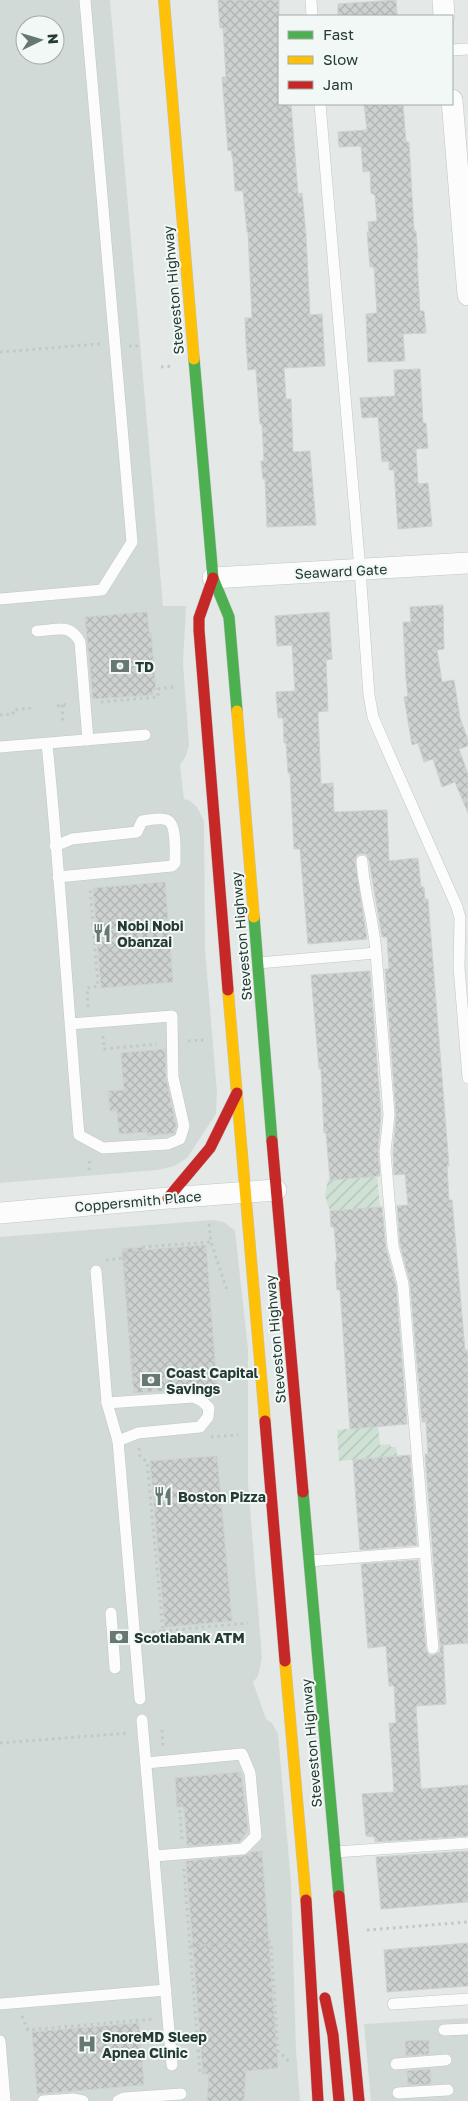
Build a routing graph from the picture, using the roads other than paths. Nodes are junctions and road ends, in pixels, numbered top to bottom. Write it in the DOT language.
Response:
graph roads {
  1 [pos="85,0"];
  2 [pos="164,0"];
  3 [pos="311,0"];
  4 [pos="443,0"];
  5 [pos="312,15"];
  6 [pos="444,15"];
  7 [pos="468,49"];
  8 [pos="453,50"];
  9 [pos="320,105"];
  10 [pos="453,105"];
  11 [pos="464,193"];
  12 [pos="468,295"];
  13 [pos="468,563"];
  14 [pos="360,570"];
  15 [pos="213,578"];
  16 [pos="0,599"];
  17 [pos="37,632"];
  18 [pos="145,735"];
  19 [pos="88,740"];
  20 [pos="47,744"];
  21 [pos="0,747"];
  22 [pos="55,846"];
  23 [pos="362,861"];
  24 [pos="58,877"];
  25 [pos="376,954"];
  26 [pos="258,963"];
  27 [pos="70,1024"];
  28 [pos="468,1078"];
  29 [pos="238,1092"];
  30 [pos="276,1190"];
  31 [pos="245,1193"];
  32 [pos="168,1198"];
  33 [pos="0,1213"];
  34 [pos="96,1271"];
  35 [pos="107,1402"];
  36 [pos="118,1441"];
  37 [pos="425,1552"];
  38 [pos="309,1561"];
  39 [pos="110,1614"];
  40 [pos="433,1648"];
  41 [pos="115,1668"];
  42 [pos="140,1699"];
  43 [pos="142,1720"];
  44 [pos="146,1763"];
  45 [pos="468,1843"];
  46 [pos="335,1852"];
  47 [pos="154,1856"];
  48 [pos="308,1924"];
  49 [pos="166,1990"];
  50 [pos="468,1999"];
  51 [pos="0,2004"];
  52 [pos="393,2004"];
  53 [pos="468,2029"];
  54 [pos="444,2030"];
  55 [pos="0,2041"];
  56 [pos="446,2060"];
  57 [pos="396,2064"];
  58 [pos="172,2065"];
  59 [pos="448,2090"];
  60 [pos="398,2093"];
  61 [pos="181,2094"];
  62 [pos="5,2101"];
  63 [pos="43,2101"];
  64 [pos="83,2101"];
  65 [pos="118,2101"];
  66 [pos="318,2101"];
  67 [pos="339,2101"];
  68 [pos="360,2101"];
  1 -- 16 [label="lane"];
  2 -- 15 [label="main road, Steveston Highway"];
  3 -- 5 [label="lane"];
  4 -- 6 [label="street"];
  7 -- 8 [label="lane"];
  9 -- 14 [label="lane"];
  10 -- 11 [label="street"];
  11 -- 12 [label="street"];
  13 -- 14 [label="street, Seaward Gate"];
  14 -- 15 [label="street, Seaward Gate"];
  14 -- 28 [label="lane"];
  15 -- 26 [label="main road, Steveston Highway"];
  15 -- 29 [label="main road, Steveston Highway"];
  17 -- 19 [label="lane"];
  18 -- 19 [label="lane"];
  19 -- 20 [label="lane"];
  20 -- 21 [label="lane"];
  20 -- 22 [label="lane"];
  22 -- 24 [label="lane"];
  22 -- 24 [label="lane"];
  23 -- 25 [label="lane"];
  24 -- 27 [label="lane"];
  25 -- 26 [label="lane"];
  25 -- 37 [label="lane"];
  26 -- 30 [label="main road, Steveston Highway"];
  27 -- 27 [label="lane"];
  29 -- 31 [label="main road, Steveston Highway"];
  29 -- 32 [label="main road"];
  30 -- 31 [label="street, Coppersmith Place"];
  30 -- 38 [label="main road, Steveston Highway"];
  31 -- 32 [label="street, Coppersmith Place"];
  31 -- 48 [label="main road, Steveston Highway"];
  32 -- 33 [label="street, Coppersmith Place"];
  34 -- 35 [label="lane"];
  35 -- 36 [label="lane"];
  35 -- 36 [label="lane"];
  36 -- 42 [label="lane"];
  37 -- 38 [label="lane"];
  37 -- 40 [label="lane"];
  38 -- 46 [label="main road, Steveston Highway"];
  39 -- 41 [label="lane"];
  43 -- 44 [label="lane"];
  44 -- 47 [label="lane"];
  44 -- 47 [label="lane"];
  45 -- 46 [label="lane"];
  46 -- 68 [label="main road, Steveston Highway"];
  47 -- 49 [label="lane"];
  48 -- 66 [label="main road, Steveston Highway"];
  48 -- 67 [label="main road, Steveston Highway"];
  49 -- 51 [label="lane"];
  49 -- 58 [label="lane"];
  50 -- 52 [label="lane"];
  53 -- 54 [label="lane"];
  55 -- 62 [label="lane"];
  56 -- 57 [label="lane"];
  59 -- 60 [label="lane"];
  61 -- 65 [label="lane"];
  63 -- 64 [label="lane"];
}
